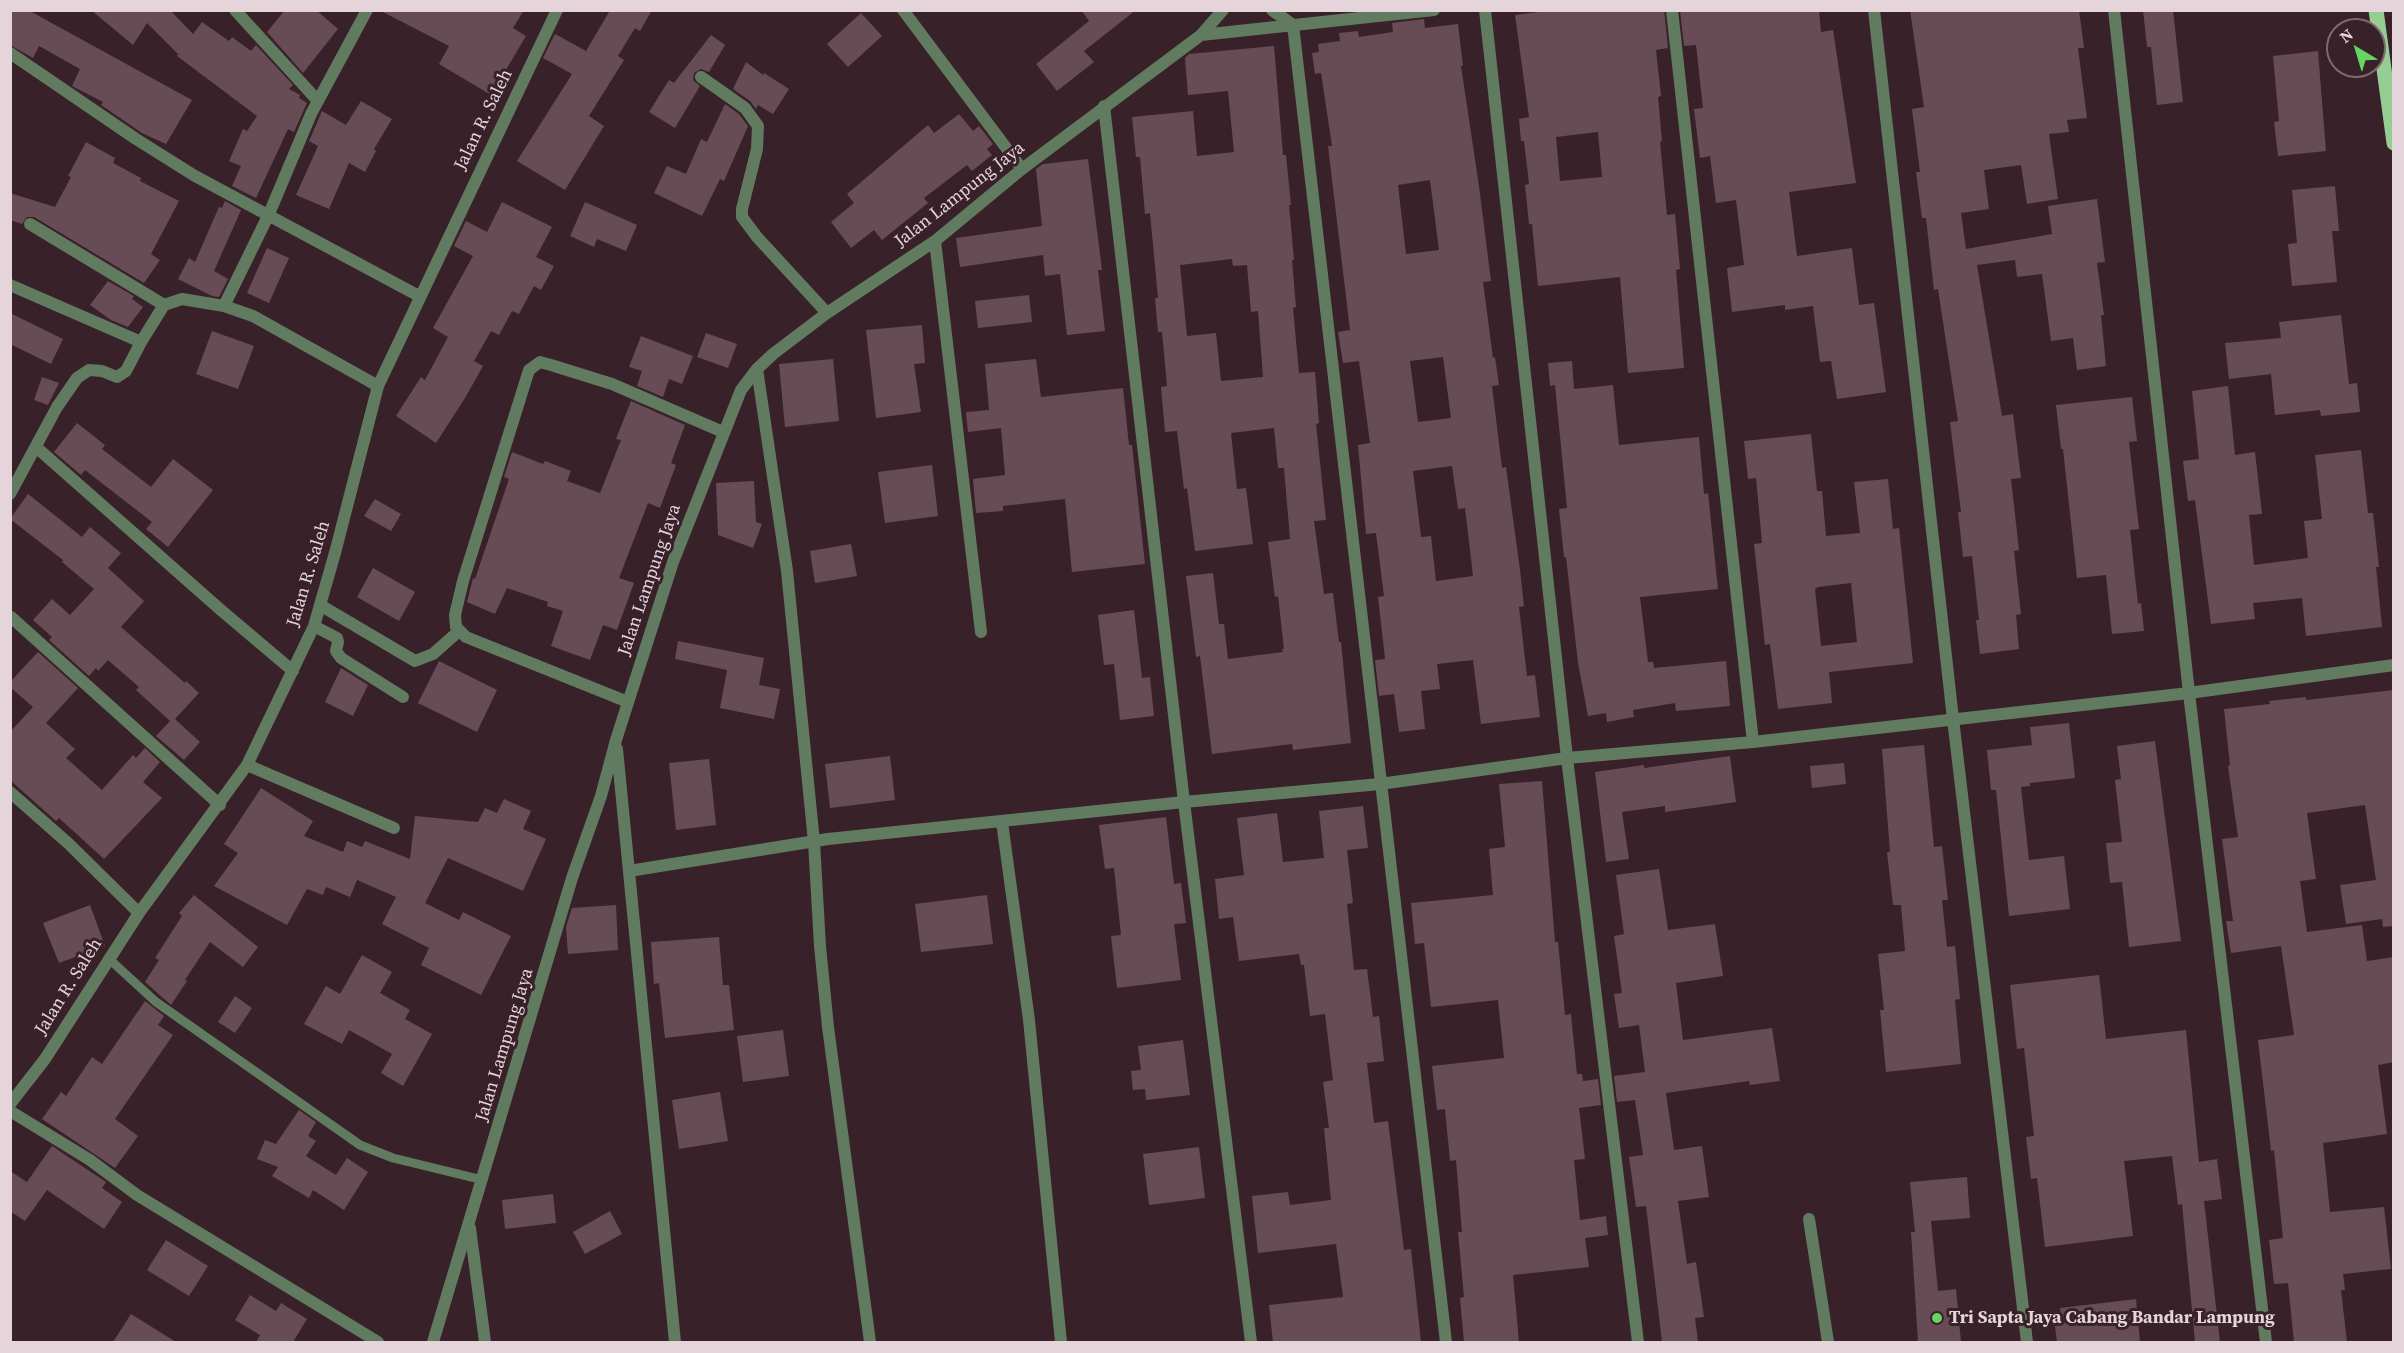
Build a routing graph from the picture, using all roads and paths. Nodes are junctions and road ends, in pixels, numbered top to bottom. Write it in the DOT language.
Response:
graph roads {
  1 [pos="235,10"];
  2 [pos="367,10"];
  3 [pos="557,10"];
  4 [pos="903,10"];
  5 [pos="1223,10"];
  6 [pos="1272,10"];
  7 [pos="1434,10"];
  8 [pos="1485,10"];
  9 [pos="1672,10"];
  10 [pos="1874,10"];
  11 [pos="2115,10"];
  12 [pos="2376,10"];
  13 [pos="1293,25"];
  14 [pos="1201,35"];
  15 [pos="10,53"];
  16 [pos="700,77"];
  17 [pos="318,101"];
  18 [pos="1104,106"];
  19 [pos="2394,142"];
  20 [pos="1022,169"];
  21 [pos="269,214"];
  22 [pos="30,224"];
  23 [pos="935,241"];
  24 [pos="10,285"];
  25 [pos="419,296"];
  26 [pos="164,305"];
  27 [pos="224,306"];
  28 [pos="827,313"];
  29 [pos="141,342"];
  30 [pos="757,369"];
  31 [pos="378,386"];
  32 [pos="723,432"];
  33 [pos="36,447"];
  34 [pos="10,494"];
  35 [pos="320,605"];
  36 [pos="11,617"];
  37 [pos="314,626"];
  38 [pos="459,632"];
  39 [pos="981,632"];
  40 [pos="2394,665"];
  41 [pos="293,671"];
  42 [pos="2189,693"];
  43 [pos="403,696"];
  44 [pos="628,702"];
  45 [pos="1953,719"];
  46 [pos="616,740"];
  47 [pos="1753,742"];
  48 [pos="1567,758"];
  49 [pos="247,765"];
  50 [pos="1380,784"];
  51 [pos="10,792"];
  52 [pos="1184,802"];
  53 [pos="220,805"];
  54 [pos="1002,822"];
  55 [pos="393,828"];
  56 [pos="814,842"];
  57 [pos="629,871"];
  58 [pos="139,913"];
  59 [pos="108,958"];
  60 [pos="10,1104"];
  61 [pos="10,1111"];
  62 [pos="483,1180"];
  63 [pos="1809,1219"];
  64 [pos="470,1223"];
  65 [pos="378,1342"];
  66 [pos="433,1342"];
  67 [pos="485,1342"];
  68 [pos="675,1342"];
  69 [pos="870,1342"];
  70 [pos="1060,1342"];
  71 [pos="1251,1342"];
  72 [pos="1446,1342"];
  73 [pos="1638,1342"];
  74 [pos="1828,1342"];
  75 [pos="2027,1342"];
  76 [pos="2266,1342"];
  1 -- 17 [label="street"];
  2 -- 17 [label="street"];
  3 -- 25 [label="street, Jalan R. Saleh"];
  4 -- 20 [label="street"];
  5 -- 14 [label="street, Jalan Lampung Jaya"];
  6 -- 13 [label="street"];
  7 -- 13 [label="street"];
  8 -- 48 [label="street"];
  9 -- 47 [label="street"];
  10 -- 45 [label="street"];
  11 -- 42 [label="street"];
  12 -- 19 [label="main road"];
  13 -- 14 [label="street"];
  13 -- 50 [label="street"];
  14 -- 18 [label="street, Jalan Lampung Jaya"];
  15 -- 21 [label="street"];
  16 -- 28 [label="street"];
  17 -- 21 [label="street"];
  18 -- 20 [label="street, Jalan Lampung Jaya"];
  18 -- 52 [label="street"];
  20 -- 23 [label="street, Jalan Lampung Jaya"];
  21 -- 25 [label="street"];
  21 -- 27 [label="street"];
  22 -- 26 [label="street"];
  23 -- 28 [label="street, Jalan Lampung Jaya"];
  23 -- 39 [label="street"];
  24 -- 29 [label="street"];
  25 -- 31 [label="street, Jalan R. Saleh"];
  26 -- 27 [label="street"];
  26 -- 29 [label="street"];
  27 -- 31 [label="street"];
  28 -- 30 [label="street, Jalan Lampung Jaya"];
  29 -- 33 [label="street"];
  30 -- 32 [label="street, Jalan Lampung Jaya"];
  30 -- 56 [label="street"];
  31 -- 35 [label="street, Jalan R. Saleh"];
  32 -- 38 [label="street"];
  32 -- 44 [label="street, Jalan Lampung Jaya"];
  33 -- 34 [label="street"];
  33 -- 41 [label="street"];
  35 -- 37 [label="street, Jalan R. Saleh"];
  35 -- 38 [label="street"];
  36 -- 53 [label="street"];
  37 -- 41 [label="street, Jalan R. Saleh"];
  37 -- 43 [label="street"];
  38 -- 44 [label="street"];
  40 -- 42 [label="street"];
  41 -- 49 [label="street, Jalan R. Saleh"];
  42 -- 45 [label="street"];
  42 -- 76 [label="street"];
  44 -- 46 [label="street, Jalan Lampung Jaya"];
  45 -- 47 [label="street"];
  45 -- 75 [label="street"];
  46 -- 57 [label="street"];
  46 -- 62 [label="street, Jalan Lampung Jaya"];
  47 -- 48 [label="street"];
  48 -- 50 [label="street"];
  48 -- 73 [label="street"];
  49 -- 53 [label="street, Jalan R. Saleh"];
  49 -- 55 [label="street"];
  50 -- 52 [label="street"];
  50 -- 72 [label="street"];
  51 -- 58 [label="street"];
  52 -- 54 [label="street"];
  52 -- 71 [label="street"];
  53 -- 58 [label="street, Jalan R. Saleh"];
  54 -- 56 [label="street"];
  54 -- 70 [label="street"];
  56 -- 57 [label="street"];
  56 -- 69 [label="street"];
  57 -- 68 [label="street"];
  58 -- 59 [label="street, Jalan R. Saleh"];
  59 -- 60 [label="street, Jalan R. Saleh"];
  59 -- 62 [label="lane"];
  61 -- 65 [label="street"];
  62 -- 64 [label="street, Jalan Lampung Jaya"];
  63 -- 74 [label="street"];
  64 -- 66 [label="street, Jalan Lampung Jaya"];
  64 -- 67 [label="street"];
}
